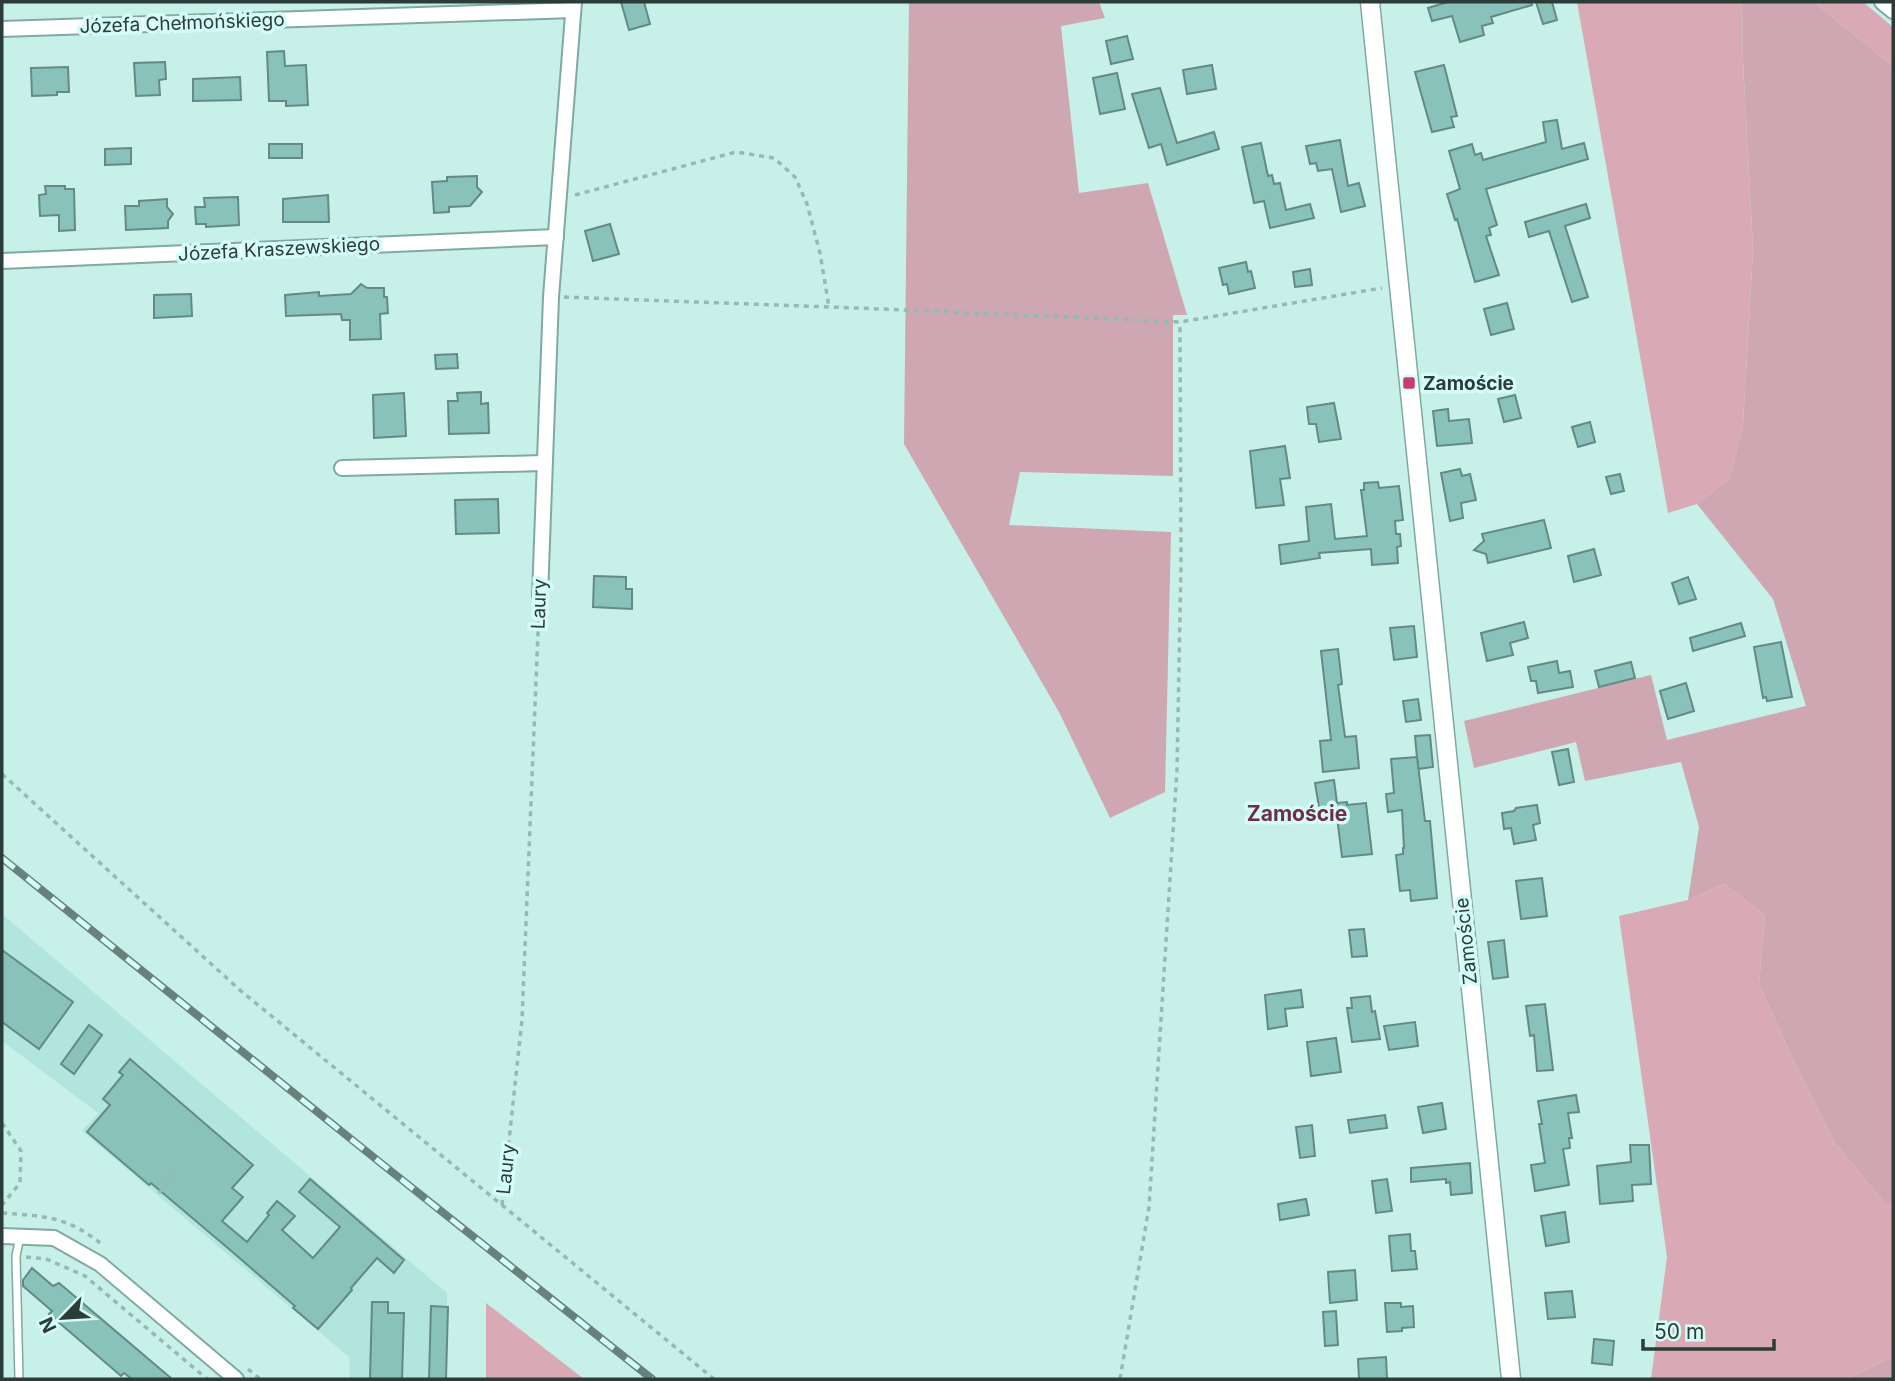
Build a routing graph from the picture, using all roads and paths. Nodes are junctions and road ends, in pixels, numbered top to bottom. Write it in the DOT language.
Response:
graph roads {
  1 [pos="1370,2"];
  2 [pos="1882,2"];
  3 [pos="573,6"];
  4 [pos="1893,11"];
  5 [pos="2,29"];
  6 [pos="559,199"];
  7 [pos="556,237"];
  8 [pos="2,261"];
  9 [pos="1398,285"];
  10 [pos="551,297"];
  11 [pos="829,307"];
  12 [pos="1180,322"];
  13 [pos="544,463"];
  14 [pos="342,468"];
  15 [pos="540,596"];
  16 [pos="2,774"];
  17 [pos="2,1123"];
  18 [pos="176,1173"];
  19 [pos="159,1193"];
  20 [pos="2,1205"];
  21 [pos="502,1205"];
  22 [pos="2,1236"];
  23 [pos="20,1236"];
  24 [pos="16,1256"];
  25 [pos="19,1379"];
  26 [pos="206,1379"];
  27 [pos="236,1379"];
  28 [pos="713,1379"];
  29 [pos="1120,1379"];
  30 [pos="1511,1379"];
  1 -- 9 [label="street, Zamoście"];
  2 -- 4 [label="street"];
  3 -- 5 [label="street, Józefa Chełmońskiego"];
  3 -- 6 [label="street, Laury"];
  6 -- 7 [label="street, Laury"];
  6 -- 11 [label="path"];
  7 -- 8 [label="street, Józefa Kraszewskiego"];
  7 -- 10 [label="street, Laury"];
  9 -- 12 [label="path"];
  9 -- 30 [label="street, Zamoście"];
  10 -- 11 [label="path"];
  10 -- 13 [label="street, Laury"];
  11 -- 12 [label="path"];
  12 -- 29 [label="path"];
  13 -- 14 [label="street"];
  13 -- 15 [label="street, Laury"];
  15 -- 21 [label="path, Laury"];
  16 -- 21 [label="path"];
  17 -- 20 [label="path"];
  18 -- 19 [label="path"];
  21 -- 28 [label="path"];
  22 -- 23 [label="street"];
  23 -- 24 [label="lane"];
  23 -- 27 [label="street"];
  24 -- 25 [label="lane"];
  24 -- 26 [label="path"];
}
